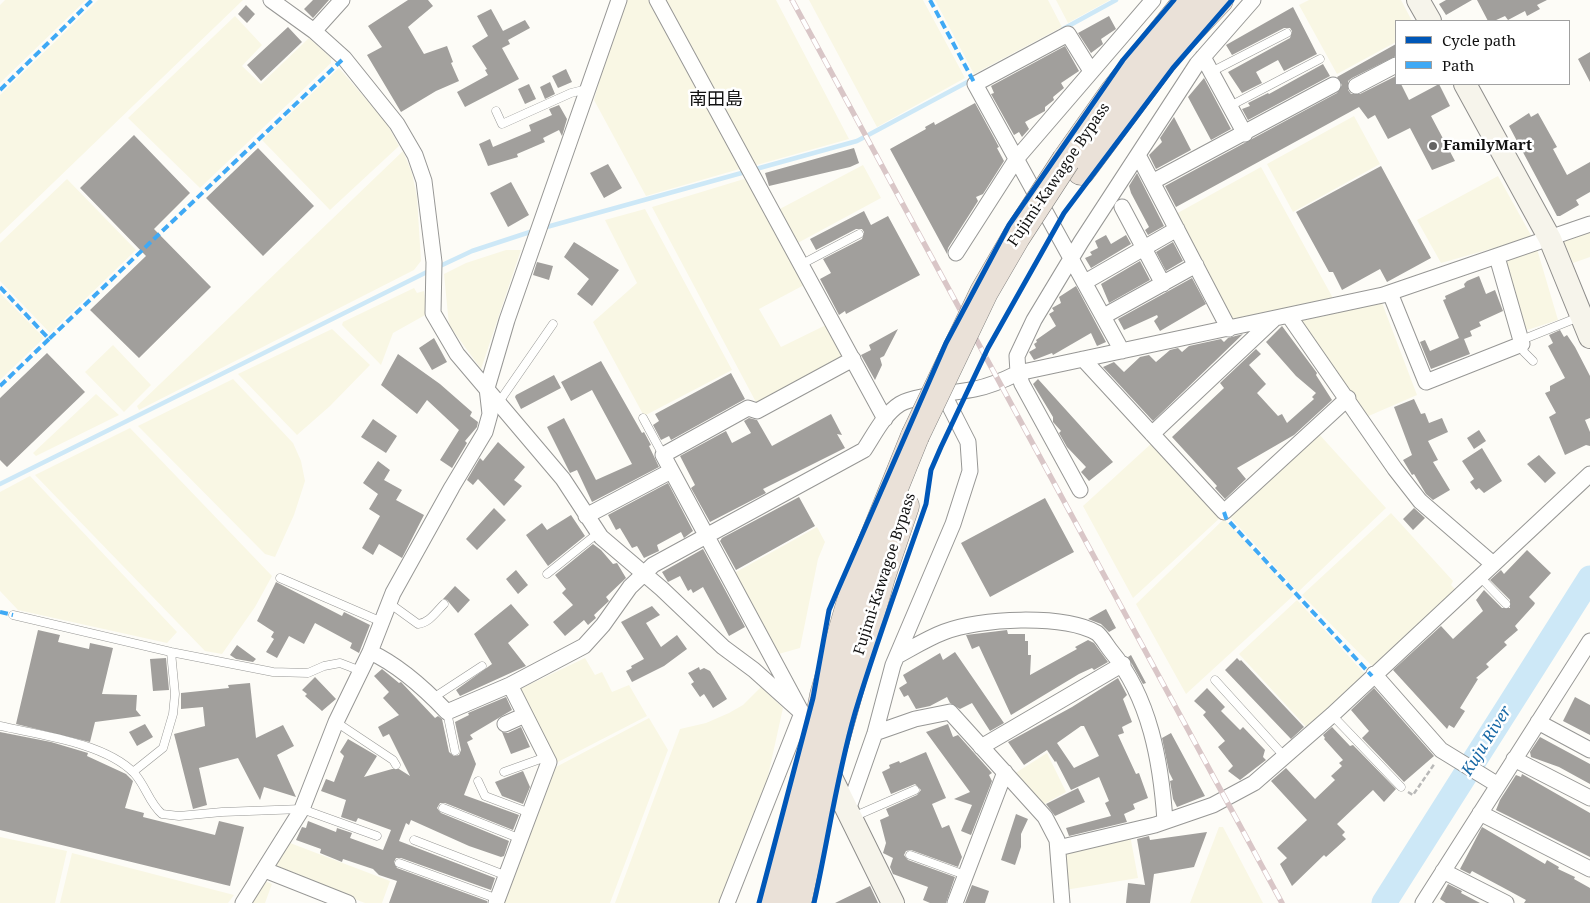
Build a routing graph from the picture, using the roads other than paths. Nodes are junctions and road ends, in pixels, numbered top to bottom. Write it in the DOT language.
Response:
graph roads {
  1 [pos="271,0"];
  2 [pos="342,0"];
  3 [pos="619,0"];
  4 [pos="657,0"];
  5 [pos="1154,0"];
  6 [pos="1188,0"];
  7 [pos="1219,0"];
  8 [pos="1253,0"];
  9 [pos="314,31"];
  10 [pos="1287,33"];
  11 [pos="1203,57"];
  12 [pos="1320,59"];
  13 [pos="1395,66"];
  14 [pos="1091,71"];
  15 [pos="1211,72"];
  16 [pos="1333,85"];
  17 [pos="1466,85"];
  18 [pos="1356,86"];
  19 [pos="588,89"];
  20 [pos="1230,106"];
  21 [pos="496,111"];
  22 [pos="1245,134"];
  23 [pos="1138,155"];
  24 [pos="1017,158"];
  25 [pos="1074,166"];
  26 [pos="1152,182"];
  27 [pos="1122,207"];
  28 [pos="1590,224"];
  29 [pos="1176,228"];
  30 [pos="859,234"];
  31 [pos="1550,239"];
  32 [pos="1144,248"];
  33 [pos="956,253"];
  34 [pos="1497,257"];
  35 [pos="1071,258"];
  36 [pos="802,264"];
  37 [pos="1196,265"];
  38 [pos="1085,282"];
  39 [pos="1163,284"];
  40 [pos="1390,293"];
  41 [pos="1104,316"];
  42 [pos="1290,316"];
  43 [pos="1581,316"];
  44 [pos="1273,320"];
  45 [pos="553,324"];
  46 [pos="1229,329"];
  47 [pos="1590,337"];
  48 [pos="1522,344"];
  49 [pos="1122,351"];
  50 [pos="853,359"];
  51 [pos="1083,360"];
  52 [pos="1533,361"];
  53 [pos="1018,373"];
  54 [pos="487,388"];
  55 [pos="943,394"];
  56 [pos="1348,398"];
  57 [pos="499,402"];
  58 [pos="643,418"];
  59 [pos="885,419"];
  60 [pos="1152,434"];
  61 [pos="923,439"];
  62 [pos="663,455"];
  63 [pos="671,471"];
  64 [pos="1590,474"];
  65 [pos="1080,490"];
  66 [pos="586,516"];
  67 [pos="598,533"];
  68 [pos="705,536"];
  69 [pos="1493,564"];
  70 [pos="547,574"];
  71 [pos="643,574"];
  72 [pos="1480,577"];
  73 [pos="280,578"];
  74 [pos="388,603"];
  75 [pos="444,604"];
  76 [pos="1506,604"];
  77 [pos="13,615"];
  78 [pos="382,622"];
  79 [pos="1590,641"];
  80 [pos="171,652"];
  81 [pos="370,652"];
  82 [pos="897,656"];
  83 [pos="1123,664"];
  84 [pos="482,666"];
  85 [pos="361,671"];
  86 [pos="1374,674"];
  87 [pos="1215,680"];
  88 [pos="510,685"];
  89 [pos="433,698"];
  90 [pos="447,712"];
  91 [pos="802,713"];
  92 [pos="525,715"];
  93 [pos="1332,715"];
  94 [pos="336,722"];
  95 [pos="1538,722"];
  96 [pos="505,724"];
  97 [pos="0,726"];
  98 [pos="875,733"];
  99 [pos="815,742"];
  100 [pos="981,746"];
  101 [pos="1590,750"];
  102 [pos="455,751"];
  103 [pos="1284,756"];
  104 [pos="546,757"];
  105 [pos="1514,759"];
  106 [pos="396,765"];
  107 [pos="828,770"];
  108 [pos="133,772"];
  109 [pos="504,772"];
  110 [pos="1005,772"];
  111 [pos="478,781"];
  112 [pos="1498,785"];
  113 [pos="1400,787"];
  114 [pos="915,790"];
  115 [pos="1590,798"];
  116 [pos="443,808"];
  117 [pos="302,809"];
  118 [pos="530,813"];
  119 [pos="1480,813"];
  120 [pos="849,814"];
  121 [pos="1165,821"];
  122 [pos="377,836"];
  123 [pos="520,839"];
  124 [pos="414,840"];
  125 [pos="1058,848"];
  126 [pos="910,855"];
  127 [pos="399,863"];
  128 [pos="1590,869"];
  129 [pos="265,870"];
  130 [pos="1444,871"];
  131 [pos="965,875"];
  132 [pos="507,876"];
  133 [pos="497,901"];
  134 [pos="243,903"];
  135 [pos="348,903"];
  136 [pos="727,903"];
  137 [pos="775,903"];
  138 [pos="797,903"];
  139 [pos="893,903"];
  140 [pos="955,903"];
  141 [pos="1062,903"];
  142 [pos="1423,903"];
  143 [pos="1506,903"];
  1 -- 9 [label="street"];
  2 -- 9 [label="street"];
  3 -- 19 [label="street"];
  4 -- 36 [label="street"];
  5 -- 14 [label="street"];
  6 -- 25 [label="highway, Fujimi-Kawagoe Bypass"];
  7 -- 25 [label="highway, Fujimi-Kawagoe Bypass"];
  8 -- 11 [label="street"];
  9 -- 54 [label="street"];
  10 -- 15 [label="lane"];
  11 -- 15 [label="street"];
  11 -- 23 [label="street"];
  12 -- 20 [label="lane"];
  13 -- 18 [label="street"];
  14 -- 24 [label="street"];
  14 -- 24 [label="street"];
  15 -- 20 [label="street"];
  16 -- 22 [label="street"];
  17 -- 31 [label="street"];
  19 -- 21 [label="lane"];
  19 -- 54 [label="street"];
  20 -- 22 [label="street"];
  22 -- 26 [label="street"];
  23 -- 26 [label="street"];
  23 -- 35 [label="street"];
  24 -- 33 [label="street"];
  24 -- 35 [label="street"];
  25 -- 61 [label="highway, Fujimi-Kawagoe Bypass"];
  26 -- 29 [label="street"];
  27 -- 32 [label="street"];
  28 -- 31 [label="street"];
  29 -- 32 [label="street"];
  29 -- 37 [label="street"];
  30 -- 36 [label="lane"];
  31 -- 34 [label="street"];
  31 -- 43 [label="street"];
  32 -- 38 [label="street"];
  32 -- 39 [label="street"];
  34 -- 40 [label="street"];
  34 -- 48 [label="street"];
  35 -- 38 [label="street"];
  35 -- 53 [label="street"];
  36 -- 50 [label="street"];
  37 -- 39 [label="street"];
  37 -- 46 [label="street"];
  38 -- 41 [label="street"];
  39 -- 41 [label="street"];
  40 -- 42 [label="street"];
  40 -- 48 [label="street"];
  41 -- 49 [label="street"];
  42 -- 44 [label="street"];
  42 -- 56 [label="street"];
  43 -- 47 [label="street"];
  43 -- 48 [label="lane"];
  44 -- 46 [label="street"];
  44 -- 60 [label="street"];
  45 -- 57 [label="lane"];
  46 -- 49 [label="street"];
  48 -- 52 [label="lane"];
  49 -- 51 [label="street"];
  50 -- 59 [label="street"];
  50 -- 62 [label="street"];
  51 -- 53 [label="street"];
  51 -- 60 [label="street"];
  53 -- 55 [label="street"];
  53 -- 65 [label="street"];
  54 -- 57 [label="street"];
  54 -- 74 [label="street"];
  55 -- 59 [label="street"];
  55 -- 82 [label="street"];
  56 -- 60 [label="street"];
  56 -- 69 [label="street"];
  57 -- 66 [label="street"];
  58 -- 62 [label="lane"];
  59 -- 68 [label="street"];
  61 -- 99 [label="highway, Fujimi-Kawagoe Bypass"];
  61 -- 107 [label="highway, Fujimi-Kawagoe Bypass"];
  62 -- 63 [label="street"];
  63 -- 66 [label="street"];
  63 -- 68 [label="street"];
  64 -- 69 [label="street"];
  66 -- 67 [label="street"];
  67 -- 70 [label="lane"];
  67 -- 71 [label="street"];
  68 -- 71 [label="street"];
  68 -- 91 [label="street"];
  69 -- 72 [label="street"];
  71 -- 88 [label="street"];
  71 -- 91 [label="street"];
  72 -- 76 [label="lane"];
  72 -- 86 [label="street"];
  73 -- 78 [label="lane"];
  74 -- 75 [label="lane"];
  74 -- 78 [label="street"];
  77 -- 80 [label="lane"];
  78 -- 81 [label="street"];
  79 -- 95 [label="street"];
  80 -- 85 [label="lane"];
  80 -- 108 [label="lane"];
  81 -- 85 [label="street"];
  81 -- 89 [label="street"];
  82 -- 83 [label="street"];
  82 -- 98 [label="street"];
  83 -- 100 [label="street"];
  83 -- 121 [label="street"];
  84 -- 89 [label="lane"];
  85 -- 94 [label="street"];
  86 -- 93 [label="street"];
  86 -- 112 [label="street"];
  87 -- 103 [label="lane"];
  88 -- 90 [label="street"];
  88 -- 92 [label="street"];
  89 -- 90 [label="street"];
  90 -- 102 [label="lane"];
  91 -- 99 [label="street"];
  91 -- 136 [label="street"];
  92 -- 96 [label="street"];
  92 -- 104 [label="street"];
  93 -- 103 [label="street"];
  93 -- 113 [label="lane"];
  94 -- 106 [label="lane"];
  94 -- 117 [label="street"];
  95 -- 101 [label="street"];
  95 -- 105 [label="street"];
  97 -- 108 [label="lane"];
  98 -- 100 [label="street"];
  98 -- 120 [label="street"];
  99 -- 107 [label="street"];
  99 -- 137 [label="highway, Fujimi-Kawagoe Bypass"];
  100 -- 110 [label="street"];
  103 -- 121 [label="street"];
  104 -- 109 [label="lane"];
  104 -- 118 [label="street"];
  105 -- 112 [label="street"];
  105 -- 115 [label="street"];
  107 -- 120 [label="street"];
  107 -- 138 [label="highway, Fujimi-Kawagoe Bypass"];
  108 -- 117 [label="lane"];
  110 -- 125 [label="street"];
  110 -- 131 [label="street"];
  111 -- 118 [label="lane"];
  112 -- 119 [label="street"];
  114 -- 120 [label="lane"];
  116 -- 123 [label="lane"];
  117 -- 122 [label="lane"];
  117 -- 129 [label="street"];
  118 -- 123 [label="street"];
  119 -- 128 [label="street"];
  119 -- 130 [label="street"];
  120 -- 139 [label="street"];
  121 -- 125 [label="street"];
  123 -- 132 [label="street"];
  124 -- 132 [label="lane"];
  125 -- 141 [label="street"];
  126 -- 131 [label="lane"];
  127 -- 133 [label="lane"];
  129 -- 134 [label="street"];
  129 -- 135 [label="street"];
  130 -- 142 [label="street"];
  130 -- 143 [label="street"];
  131 -- 140 [label="street"];
  132 -- 133 [label="street"];
}
